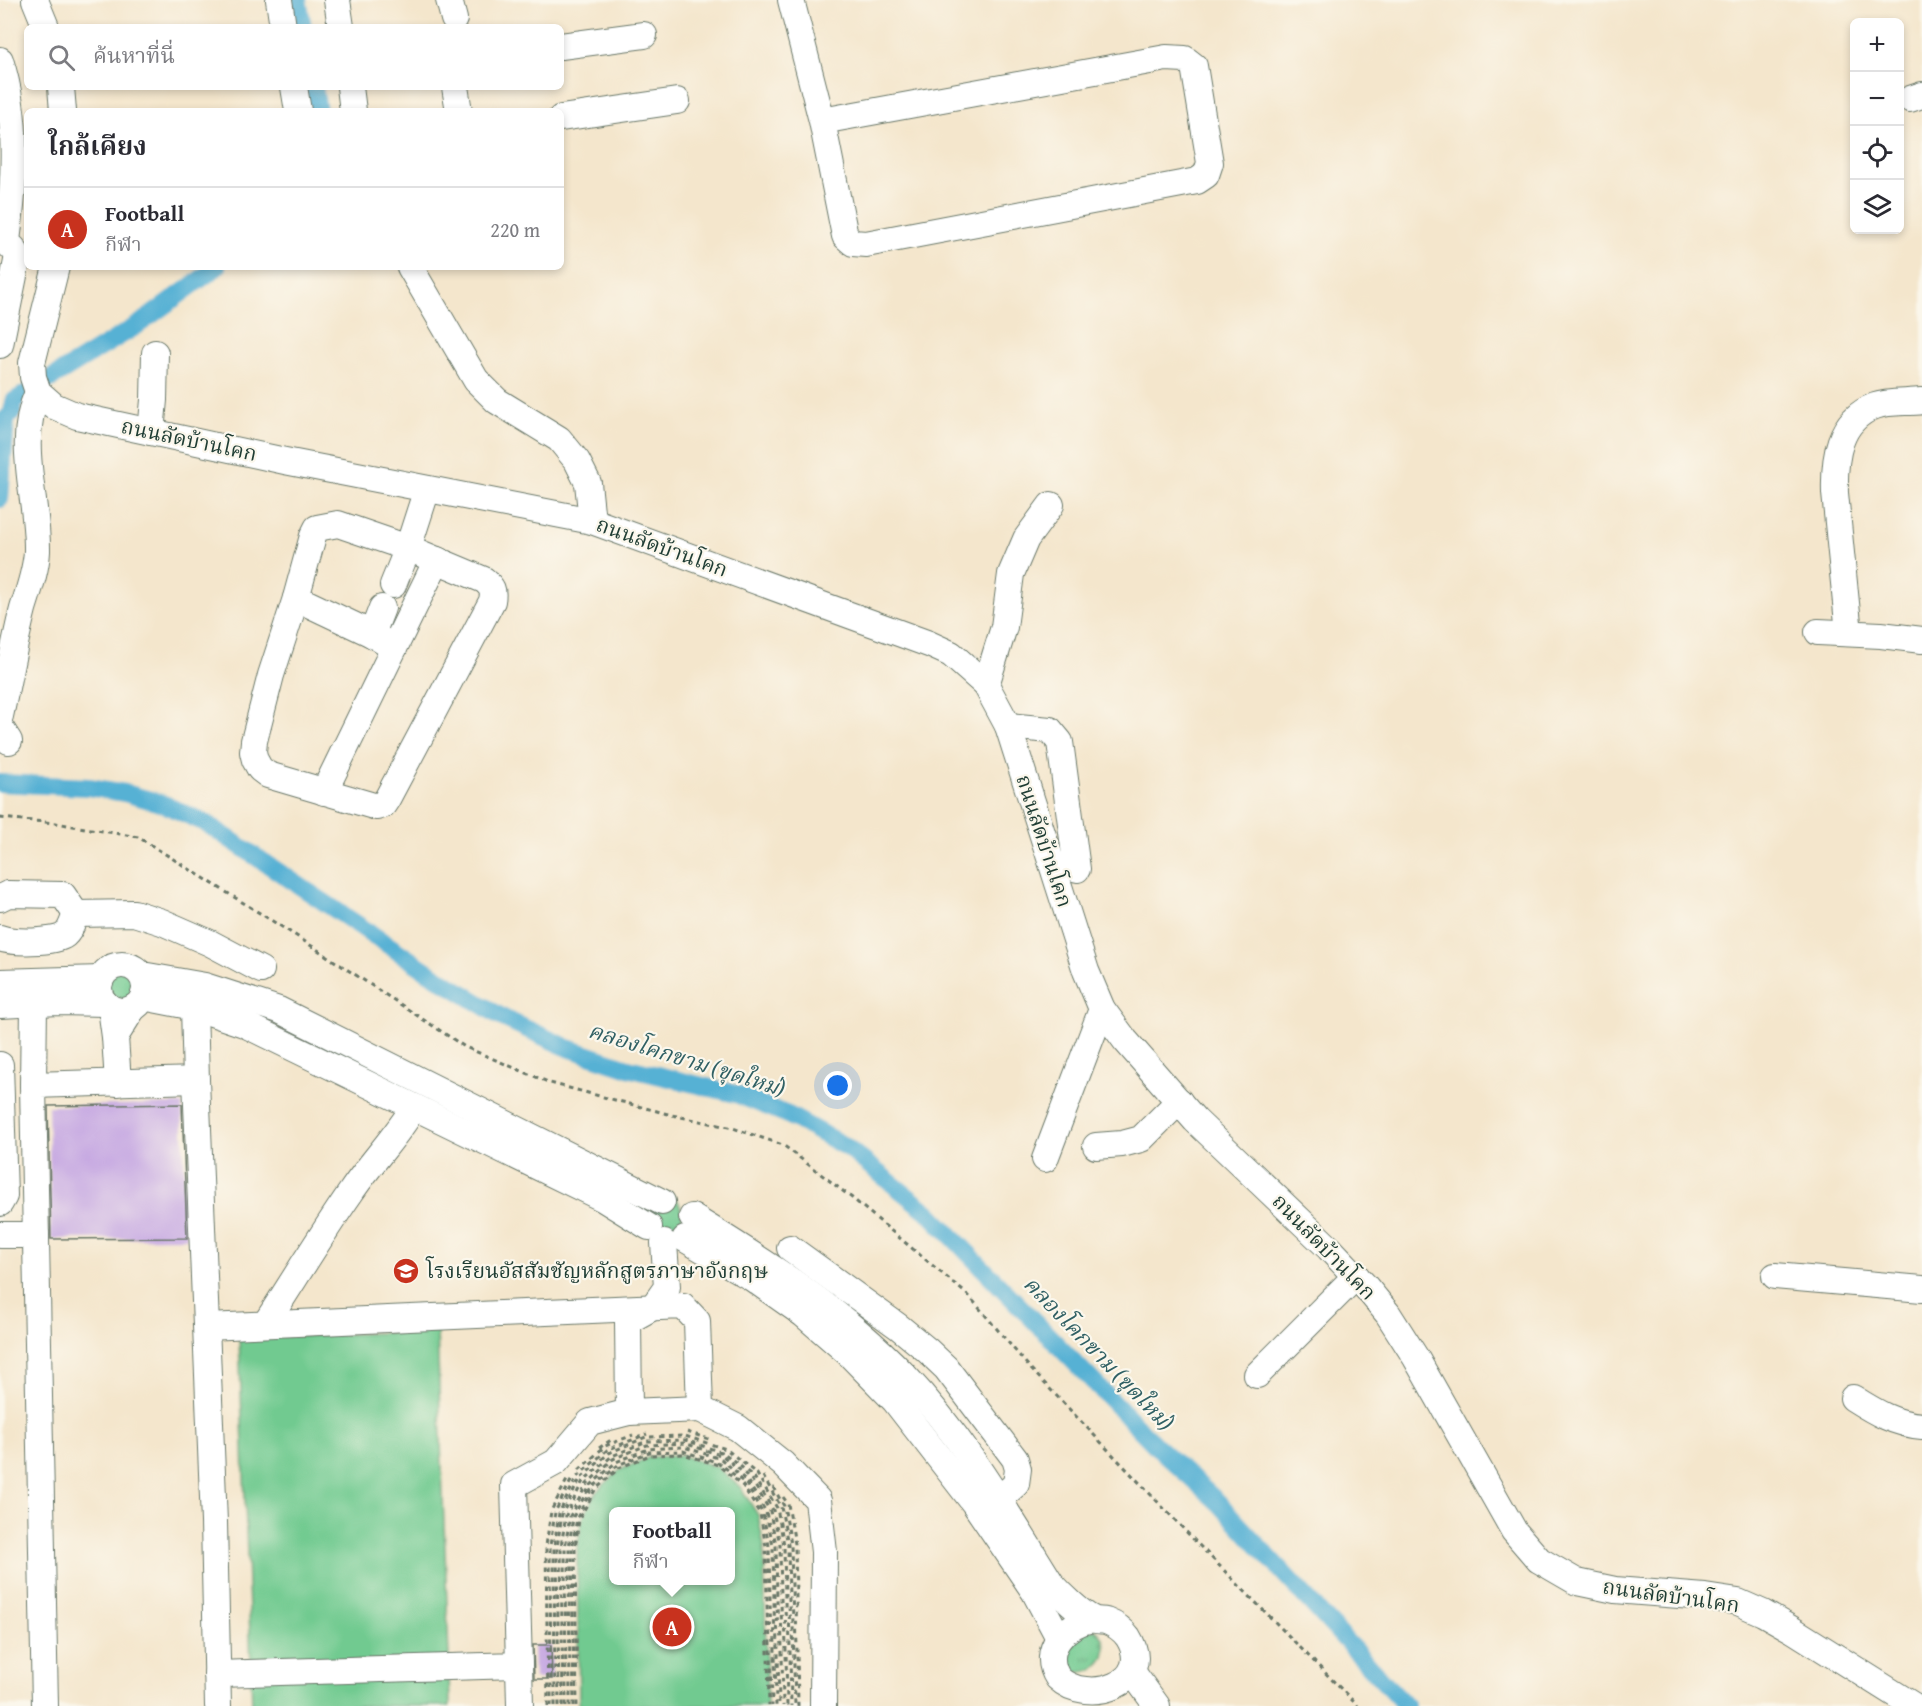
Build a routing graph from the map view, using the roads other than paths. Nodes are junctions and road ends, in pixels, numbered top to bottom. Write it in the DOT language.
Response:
graph roads {
  1 [pos="35,0"];
  2 [pos="279,0"];
  3 [pos="337,0"];
  4 [pos="791,0"];
  5 [pos="45,24"];
  6 [pos="283,24"];
  7 [pos="341,24"];
  8 [pos="644,35"];
  9 [pos="564,46"];
  10 [pos="0,60"];
  11 [pos="61,90"];
  12 [pos="294,90"];
  13 [pos="350,90"];
  14 [pos="456,90"];
  15 [pos="677,101"];
  16 [pos="63,108"];
  17 [pos="298,108"];
  18 [pos="353,108"];
  19 [pos="458,108"];
  20 [pos="564,117"];
  21 [pos="822,121"];
  22 [pos="3,239"];
  23 [pos="55,270"];
  24 [pos="412,270"];
  25 [pos="0,345"];
  26 [pos="155,354"];
  27 [pos="38,392"];
  28 [pos="1922,401"];
  29 [pos="151,432"];
  30 [pos="427,489"];
  31 [pos="1051,505"];
  32 [pos="592,521"];
  33 [pos="408,548"];
  34 [pos="437,560"];
  35 [pos="393,585"];
  36 [pos="296,598"];
  37 [pos="382,608"];
  38 [pos="1818,632"];
  39 [pos="1849,633"];
  40 [pos="372,634"];
  41 [pos="1922,640"];
  42 [pos="394,648"];
  43 [pos="986,685"];
  44 [pos="0,716"];
  45 [pos="1008,726"];
  46 [pos="324,792"];
  47 [pos="1077,869"];
  48 [pos="0,898"];
  49 [pos="76,914"];
  50 [pos="0,938"];
  51 [pos="210,943"];
  52 [pos="261,970"];
  53 [pos="0,982"];
  54 [pos="122,995"];
  55 [pos="199,996"];
  56 [pos="34,1004"];
  57 [pos="0,1005"];
  58 [pos="1102,1009"];
  59 [pos="343,1043"];
  60 [pos="0,1065"];
  61 [pos="331,1066"];
  62 [pos="0,1078"];
  63 [pos="196,1080"];
  64 [pos="118,1083"];
  65 [pos="33,1085"];
  66 [pos="1179,1101"];
  67 [pos="414,1107"];
  68 [pos="1,1127"];
  69 [pos="1096,1146"];
  70 [pos="1045,1158"];
  71 [pos="2,1168"];
  72 [pos="662,1202"];
  73 [pos="0,1203"];
  74 [pos="0,1235"];
  75 [pos="36,1235"];
  76 [pos="790,1248"];
  77 [pos="669,1254"];
  78 [pos="1356,1276"];
  79 [pos="1775,1276"];
  80 [pos="1922,1289"];
  81 [pos="852,1294"];
  82 [pos="835,1314"];
  83 [pos="266,1323"];
  84 [pos="207,1327"];
  85 [pos="1257,1375"];
  86 [pos="1853,1398"];
  87 [pos="693,1419"];
  88 [pos="631,1422"];
  89 [pos="1922,1426"];
  90 [pos="999,1499"];
  91 [pos="1093,1619"];
  92 [pos="1059,1638"];
  93 [pos="519,1665"];
  94 [pos="1132,1673"];
  95 [pos="217,1674"];
  96 [pos="1121,1701"];
  97 [pos="45,1706"];
  98 [pos="218,1706"];
  99 [pos="520,1706"];
  100 [pos="823,1706"];
  101 [pos="1157,1706"];
  102 [pos="1914,1706"];
  1 -- 5 [label="street"];
  2 -- 6 [label="street"];
  3 -- 7 [label="street"];
  4 -- 21 [label="street"];
  8 -- 9 [label="street"];
  10 -- 22 [label="street"];
  11 -- 16 [label="street"];
  12 -- 17 [label="street"];
  13 -- 18 [label="street"];
  14 -- 19 [label="street"];
  15 -- 20 [label="street"];
  21 -- 21 [label="street"];
  22 -- 25 [label="street"];
  23 -- 27 [label="street"];
  24 -- 32 [label="street"];
  26 -- 29 [label="street"];
  27 -- 29 [label="street, ถนนลัดบ้านโคก"];
  27 -- 44 [label="street"];
  28 -- 39 [label="street"];
  29 -- 30 [label="street, ถนนลัดบ้านโคก"];
  30 -- 32 [label="street, ถนนลัดบ้านโคก"];
  30 -- 33 [label="street"];
  31 -- 43 [label="street"];
  32 -- 43 [label="street, ถนนลัดบ้านโคก"];
  33 -- 34 [label="street"];
  33 -- 35 [label="street"];
  33 -- 36 [label="street"];
  34 -- 42 [label="street"];
  34 -- 46 [label="street"];
  36 -- 40 [label="street"];
  36 -- 46 [label="street"];
  37 -- 40 [label="street"];
  38 -- 39 [label="street"];
  39 -- 41 [label="street"];
  40 -- 42 [label="street"];
  42 -- 46 [label="street"];
  43 -- 45 [label="street, ถนนลัดบ้านโคก"];
  45 -- 47 [label="street"];
  45 -- 58 [label="street, ถนนลัดบ้านโคก"];
  48 -- 49 [label="street"];
  49 -- 50 [label="street"];
  49 -- 51 [label="street"];
  51 -- 52 [label="street"];
  51 -- 55 [label="street"];
  53 -- 54 [label="street"];
  54 -- 55 [label="street"];
  54 -- 56 [label="street"];
  54 -- 64 [label="street"];
  55 -- 59 [label="street"];
  55 -- 61 [label="street"];
  55 -- 63 [label="street"];
  56 -- 57 [label="street"];
  56 -- 65 [label="street"];
  58 -- 66 [label="street, ถนนลัดบ้านโคก"];
  58 -- 70 [label="street"];
  59 -- 61 [label="street"];
  59 -- 72 [label="street"];
  60 -- 62 [label="street"];
  61 -- 67 [label="street"];
  62 -- 68 [label="street"];
  63 -- 64 [label="street"];
  63 -- 84 [label="street"];
  64 -- 65 [label="street"];
  65 -- 75 [label="street"];
  66 -- 69 [label="street"];
  66 -- 78 [label="street, ถนนลัดบ้านโคก"];
  67 -- 77 [label="street"];
  67 -- 83 [label="street"];
  68 -- 71 [label="street"];
  71 -- 73 [label="street"];
  72 -- 77 [label="street"];
  72 -- 77 [label="street"];
  74 -- 75 [label="street"];
  75 -- 97 [label="street"];
  76 -- 81 [label="street"];
  77 -- 82 [label="street"];
  77 -- 83 [label="street"];
  77 -- 87 [label="street"];
  77 -- 88 [label="street"];
  77 -- 92 [label="street"];
  78 -- 85 [label="street"];
  78 -- 102 [label="street, ถนนลัดบ้านโคก"];
  79 -- 80 [label="street"];
  81 -- 82 [label="street"];
  81 -- 90 [label="street"];
  82 -- 90 [label="street"];
  83 -- 84 [label="street"];
  84 -- 95 [label="street"];
  86 -- 89 [label="street"];
  87 -- 88 [label="street"];
  87 -- 100 [label="street"];
  88 -- 93 [label="street"];
  90 -- 91 [label="street"];
  91 -- 92 [label="street"];
  91 -- 94 [label="street"];
  92 -- 96 [label="street"];
  93 -- 95 [label="street"];
  93 -- 99 [label="street"];
  94 -- 96 [label="street"];
  94 -- 101 [label="street"];
  95 -- 98 [label="street"];
}
